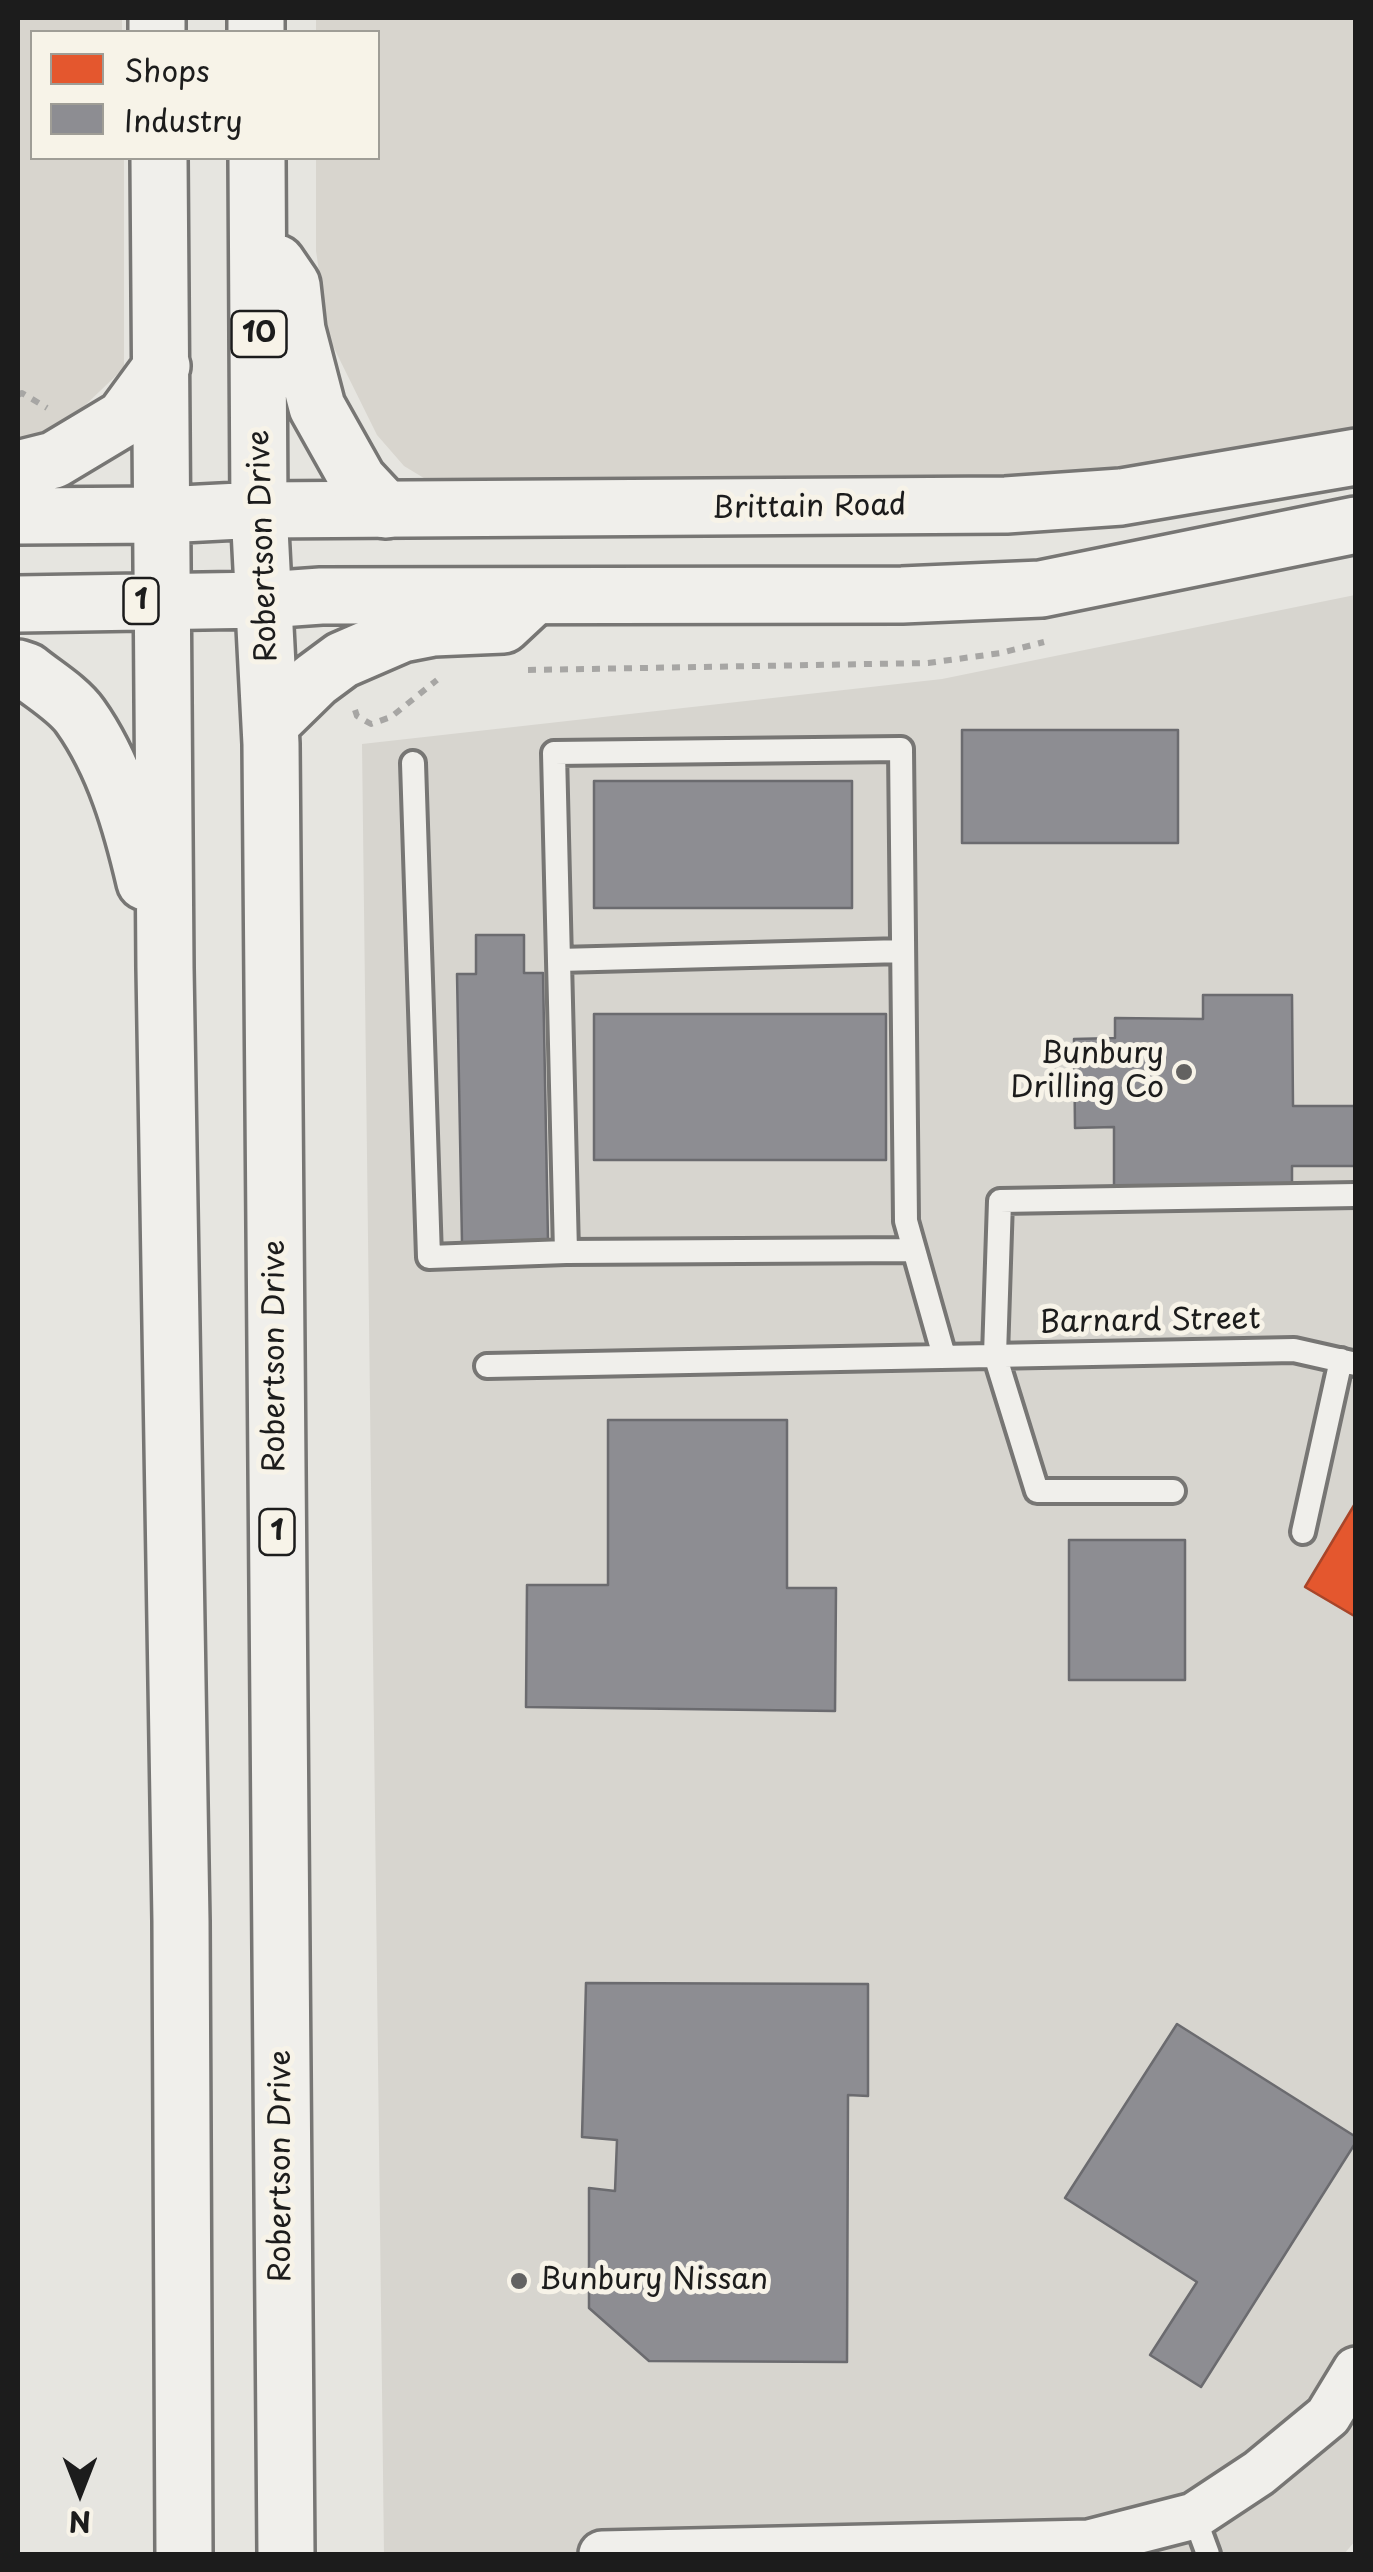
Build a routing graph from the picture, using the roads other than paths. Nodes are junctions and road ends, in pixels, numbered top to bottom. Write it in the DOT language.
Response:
graph roads {
  1 [pos="159,160"];
  2 [pos="257,160"];
  3 [pos="258,235"];
  4 [pos="162,366"];
  5 [pos="1356,457"];
  6 [pos="18,469"];
  7 [pos="260,510"];
  8 [pos="386,510"];
  9 [pos="18,516"];
  10 [pos="163,516"];
  11 [pos="1356,525"];
  12 [pos="533,597"];
  13 [pos="265,600"];
  14 [pos="163,601"];
  15 [pos="18,604"];
  16 [pos="18,668"];
  17 [pos="270,724"];
  18 [pos="413,763"];
  19 [pos="903,951"];
  20 [pos="559,960"];
  21 [pos="165,968"];
  22 [pos="1356,1194"];
  23 [pos="914,1250"];
  24 [pos="566,1252"];
  25 [pos="995,1355"];
  26 [pos="944,1356"];
  27 [pos="1348,1362"];
  28 [pos="487,1366"];
  29 [pos="1173,1492"];
  30 [pos="1303,1532"];
  31 [pos="1356,2370"];
  32 [pos="1201,2535"];
  33 [pos="810,2552"];
  34 [pos="184,2554"];
  35 [pos="286,2554"];
  36 [pos="602,2554"];
  1 -- 4 [label="main road"];
  2 -- 3 [label="main road, Robertson Drive / 10"];
  3 -- 7 [label="main road, Robertson Drive / 10"];
  3 -- 8 [label="main road"];
  4 -- 6 [label="main road"];
  4 -- 10 [label="main road"];
  5 -- 8 [label="main road, Brittain Road"];
  7 -- 8 [label="main road, Brittain Road"];
  7 -- 10 [label="main road, Brittain Road"];
  7 -- 13 [label="main road, Robertson Drive / 1"];
  9 -- 10 [label="main road, Brittain Road"];
  10 -- 14 [label="main road, 1"];
  11 -- 12 [label="main road"];
  12 -- 13 [label="main road"];
  12 -- 17 [label="main road"];
  13 -- 14 [label="main road, 1"];
  13 -- 17 [label="main road, Robertson Drive / 1"];
  14 -- 15 [label="main road, 1"];
  14 -- 21 [label="main road, 1"];
  16 -- 21 [label="main road, 1"];
  17 -- 35 [label="main road, Robertson Drive / 1"];
  18 -- 24 [label="lane"];
  19 -- 20 [label="lane"];
  19 -- 20 [label="lane"];
  19 -- 23 [label="lane"];
  20 -- 24 [label="lane"];
  21 -- 34 [label="main road, 1"];
  22 -- 25 [label="lane"];
  23 -- 24 [label="lane"];
  23 -- 26 [label="lane"];
  25 -- 26 [label="lane, Barnard Street"];
  25 -- 27 [label="lane, Barnard Street"];
  25 -- 29 [label="lane"];
  26 -- 28 [label="lane, Barnard Street"];
  27 -- 30 [label="lane"];
  31 -- 32 [label="street"];
  32 -- 33 [label="street"];
  33 -- 36 [label="street"];
}
